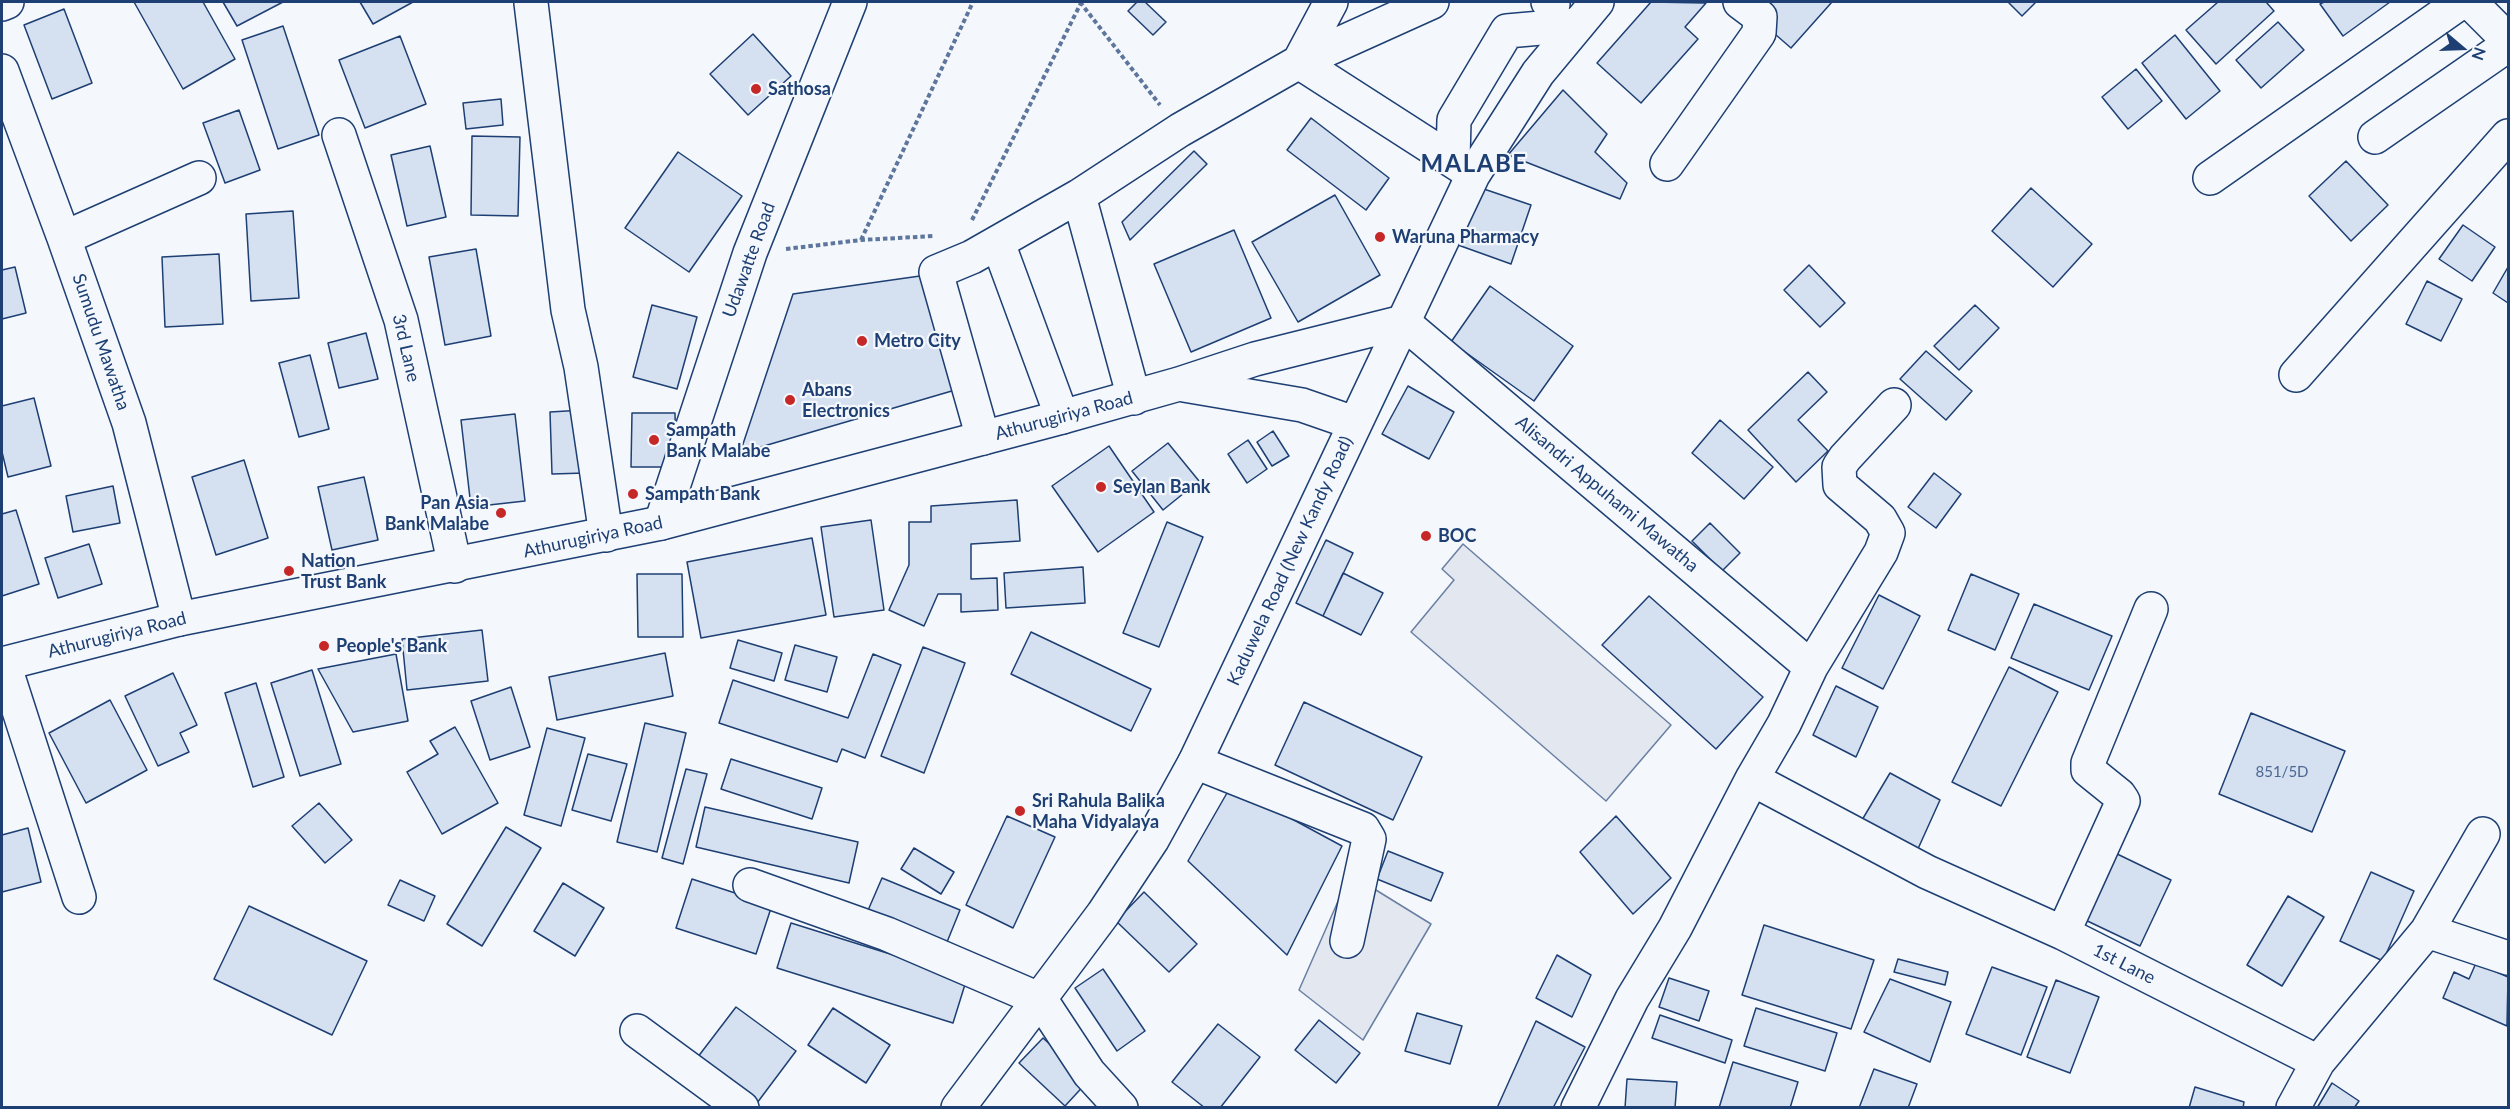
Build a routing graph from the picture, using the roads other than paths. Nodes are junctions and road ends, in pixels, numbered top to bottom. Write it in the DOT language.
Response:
graph roads {
  1 [pos="7,2"];
  2 [pos="850,2"];
  3 [pos="1331,2"];
  4 [pos="1432,2"];
  5 [pos="1597,2"];
  6 [pos="1740,2"];
  7 [pos="2461,2"];
  8 [pos="2470,2"];
  9 [pos="531,3"];
  10 [pos="2,4"];
  11 [pos="1557,8"];
  12 [pos="2506,36"];
  13 [pos="1299,62"];
  14 [pos="3,78"];
  15 [pos="339,135"];
  16 [pos="2508,136"];
  17 [pos="2375,137"];
  18 [pos="1667,164"];
  19 [pos="1463,167"];
  20 [pos="199,178"];
  21 [pos="2210,178"];
  22 [pos="1079,196"];
  23 [pos="64,238"];
  24 [pos="998,243"];
  25 [pos="1403,322"];
  26 [pos="2296,375"];
  27 [pos="1179,384"];
  28 [pos="1134,398"];
  29 [pos="1894,405"];
  30 [pos="1062,417"];
  31 [pos="1354,423"];
  32 [pos="983,438"];
  33 [pos="662,523"];
  34 [pos="606,535"];
  35 [pos="455,566"];
  36 [pos="2151,609"];
  37 [pos="179,620"];
  38 [pos="3,664"];
  39 [pos="1811,667"];
  40 [pos="1195,762"];
  41 [pos="1752,778"];
  42 [pos="2483,834"];
  43 [pos="750,885"];
  44 [pos="79,897"];
  45 [pos="2427,931"];
  46 [pos="2063,933"];
  47 [pos="1347,941"];
  48 [pos="2508,958"];
  49 [pos="1041,1000"];
  50 [pos="637,1031"];
  51 [pos="2318,1062"];
  52 [pos="742,1107"];
  53 [pos="958,1107"];
  54 [pos="1122,1107"];
  55 [pos="1578,1107"];
  56 [pos="2293,1107"];
  1 -- 10 [label="street"];
  2 -- 33 [label="street, Udawatte Road"];
  3 -- 13 [label="street"];
  4 -- 13 [label="street"];
  5 -- 11 [label="street, Kaduwela Road (New Kandy Road)"];
  6 -- 18 [label="street"];
  7 -- 21 [label="street"];
  8 -- 12 [label="street"];
  9 -- 34 [label="street"];
  11 -- 19 [label="street, Kaduwela Road (New Kandy Road)"];
  11 -- 19 [label="street"];
  12 -- 17 [label="street"];
  13 -- 19 [label="street"];
  13 -- 22 [label="street"];
  14 -- 23 [label="street, Sumudu Mawatha"];
  15 -- 35 [label="street, 3rd Lane"];
  16 -- 26 [label="street"];
  19 -- 25 [label="street, Kaduwela Road (New Kandy Road)"];
  20 -- 23 [label="street"];
  22 -- 24 [label="street"];
  22 -- 28 [label="street"];
  23 -- 37 [label="street, Sumudu Mawatha"];
  24 -- 30 [label="street"];
  24 -- 32 [label="street"];
  25 -- 27 [label="street, Athurugiriya Road"];
  25 -- 31 [label="street, Kaduwela Road (New Kandy Road)"];
  25 -- 39 [label="street, Alisandri Appuhami Mawatha"];
  27 -- 28 [label="street, Athurugiriya Road"];
  27 -- 31 [label="street, Athurugiriya Road"];
  28 -- 30 [label="street, Athurugiriya Road"];
  29 -- 39 [label="street"];
  30 -- 32 [label="street, Athurugiriya Road"];
  31 -- 40 [label="street, Kaduwela Road (New Kandy Road)"];
  32 -- 33 [label="street, Athurugiriya Road"];
  33 -- 34 [label="street, Athurugiriya Road"];
  34 -- 35 [label="street, Athurugiriya Road"];
  35 -- 37 [label="street, Athurugiriya Road"];
  36 -- 46 [label="street"];
  37 -- 38 [label="street, Athurugiriya Road"];
  38 -- 44 [label="street"];
  39 -- 41 [label="street"];
  40 -- 47 [label="street"];
  40 -- 49 [label="street, Kaduwela Road (New Kandy Road)"];
  41 -- 46 [label="street, 1st Lane"];
  41 -- 55 [label="street"];
  42 -- 45 [label="street"];
  43 -- 49 [label="street"];
  45 -- 48 [label="street"];
  45 -- 51 [label="street"];
  46 -- 51 [label="street, 1st Lane"];
  49 -- 53 [label="street, Kaduwela Road (New Kandy Road)"];
  49 -- 54 [label="street"];
  50 -- 52 [label="street"];
  51 -- 56 [label="street"];
}
